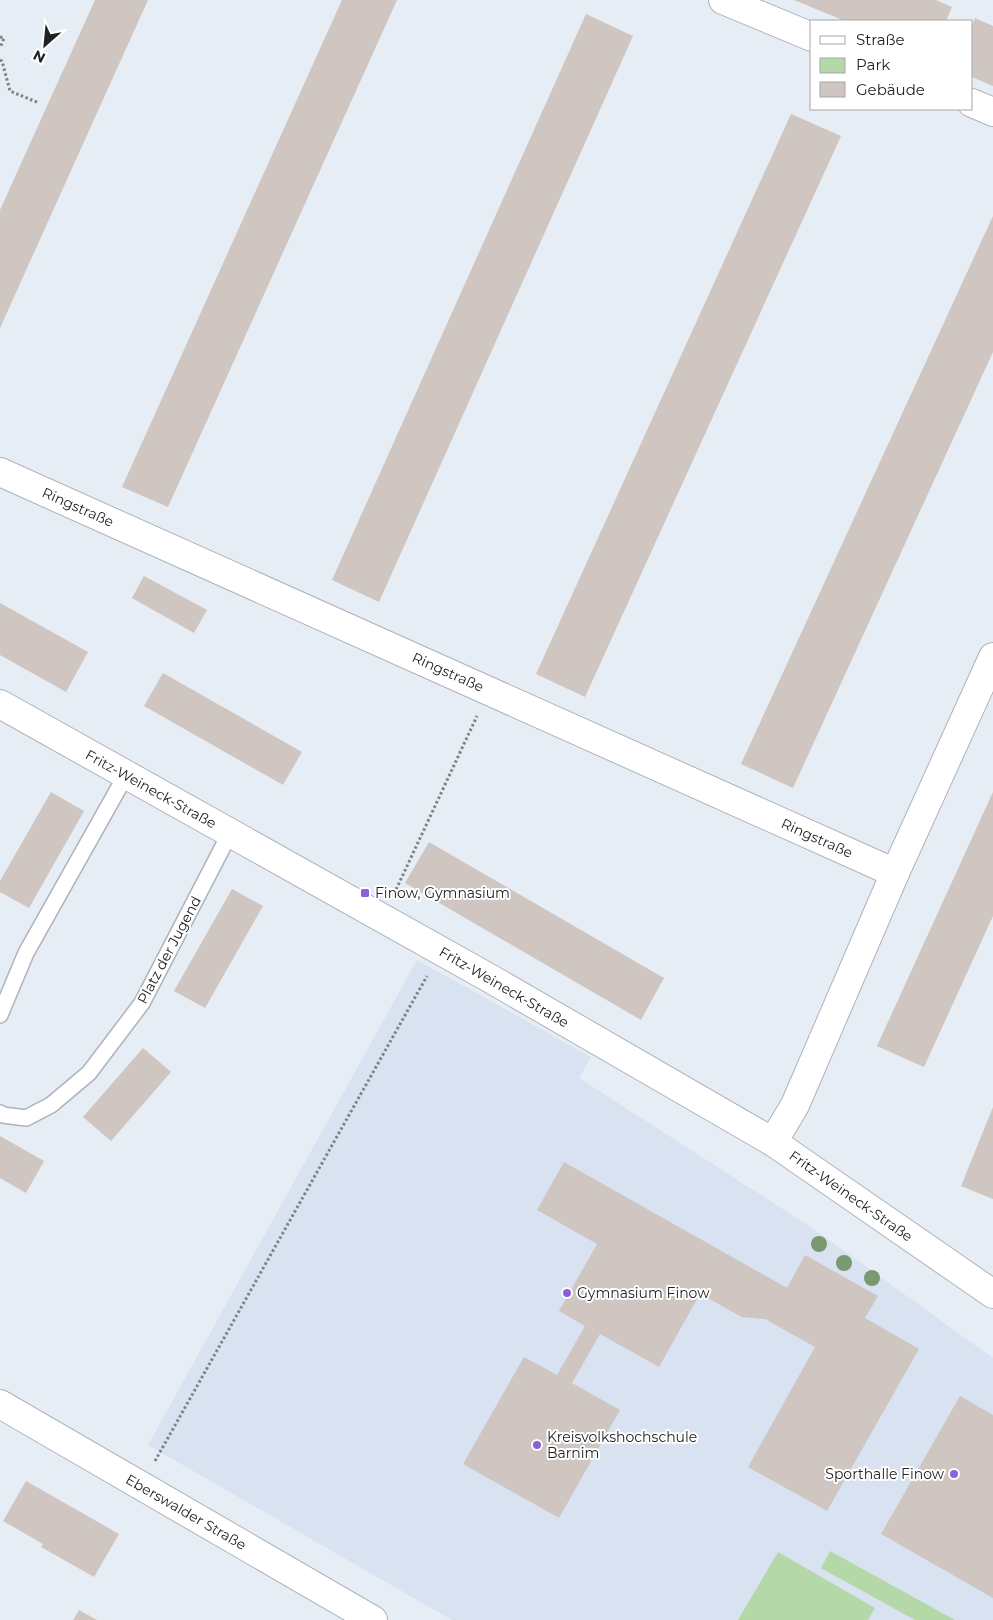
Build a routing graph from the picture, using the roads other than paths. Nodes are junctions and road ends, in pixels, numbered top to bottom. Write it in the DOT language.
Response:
graph roads {
  1 [pos="723,0"];
  2 [pos="810,36"];
  3 [pos="973,103"];
  4 [pos="993,112"];
  5 [pos="0,472"];
  6 [pos="993,657"];
  7 [pos="0,704"];
  8 [pos="126,775"];
  9 [pos="230,834"];
  10 [pos="895,873"];
  11 [pos="0,1015"];
  12 [pos="0,1113"];
  13 [pos="773,1142"];
  14 [pos="993,1294"];
  15 [pos="0,1404"];
  16 [pos="373,1620"];
  1 -- 2 [label="street"];
  3 -- 4 [label="street"];
  5 -- 10 [label="street, Ringstraße"];
  6 -- 10 [label="street"];
  7 -- 8 [label="street, Fritz-Weineck-Straße"];
  8 -- 9 [label="street, Fritz-Weineck-Straße"];
  8 -- 11 [label="lane"];
  9 -- 12 [label="lane, Platz der Jugend"];
  9 -- 13 [label="street, Fritz-Weineck-Straße"];
  10 -- 13 [label="street"];
  13 -- 14 [label="street, Fritz-Weineck-Straße"];
  15 -- 16 [label="street, Eberswalder Straße"];
}
